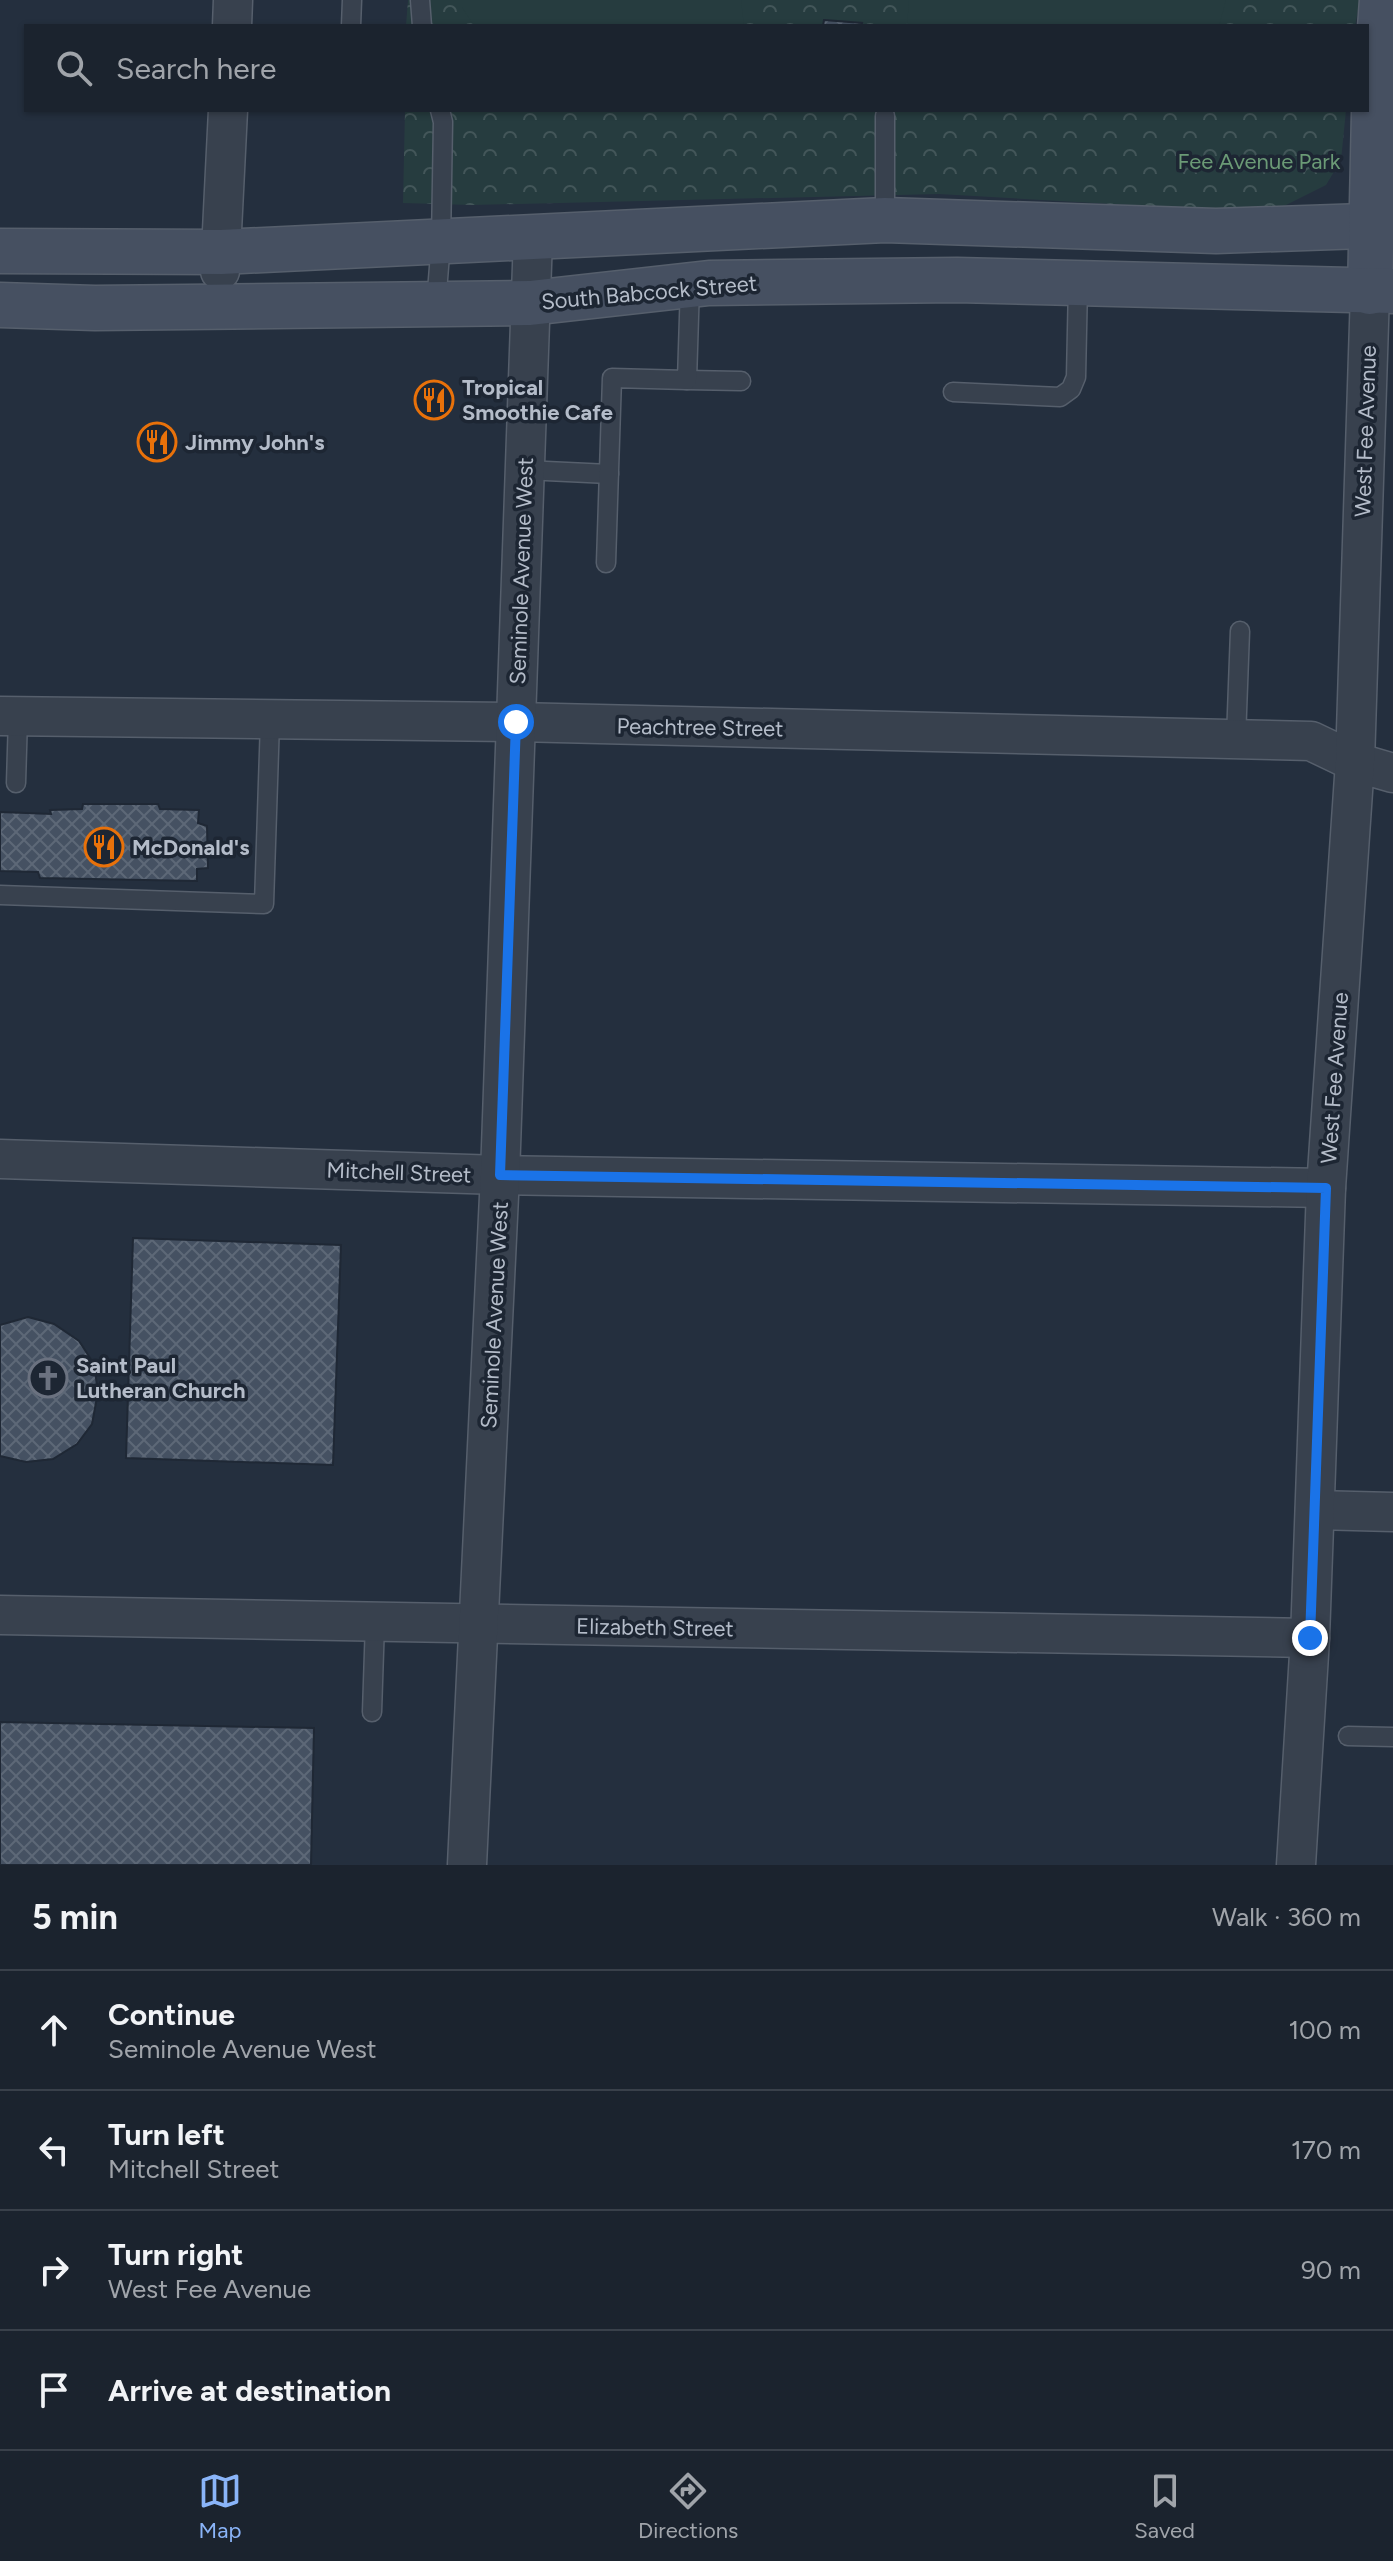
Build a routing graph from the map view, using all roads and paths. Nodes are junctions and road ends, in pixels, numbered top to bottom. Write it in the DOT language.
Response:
graph roads {
  1 [pos="233,0"];
  2 [pos="352,0"];
  3 [pos="420,0"];
  4 [pos="1382,0"];
  5 [pos="232,24"];
  6 [pos="351,24"];
  7 [pos="422,24"];
  8 [pos="228,112"];
  9 [pos="440,112"];
  10 [pos="885,116"];
  11 [pos="885,220"];
  12 [pos="1382,224"];
  13 [pos="533,237"];
  14 [pos="441,242"];
  15 [pos="0,251"];
  16 [pos="220,262"];
  17 [pos="1078,284"];
  18 [pos="690,285"];
  19 [pos="1382,292"];
  20 [pos="530,303"];
  21 [pos="436,304"];
  22 [pos="0,305"];
  23 [pos="687,380"];
  24 [pos="741,381"];
  25 [pos="953,392"];
  26 [pos="525,470"];
  27 [pos="609,474"];
  28 [pos="606,563"];
  29 [pos="1240,631"];
  30 [pos="9,716"];
  31 [pos="270,721"];
  32 [pos="516,722"];
  33 [pos="1236,739"];
  34 [pos="1355,762"];
  35 [pos="1393,773"];
  36 [pos="16,783"];
  37 [pos="0,895"];
  38 [pos="0,1159"];
  39 [pos="500,1175"];
  40 [pos="1326,1188"];
  41 [pos="1315,1510"];
  42 [pos="1393,1512"];
  43 [pos="0,1615"];
  44 [pos="375,1622"];
  45 [pos="480,1624"];
  46 [pos="1310,1638"];
  47 [pos="372,1712"];
  48 [pos="1348,1736"];
  49 [pos="1393,1737"];
  50 [pos="467,1865"];
  51 [pos="1296,1865"];
  1 -- 5 [label="street"];
  2 -- 6 [label="lane"];
  3 -- 7 [label="lane"];
  4 -- 12 [label="main road"];
  8 -- 16 [label="street"];
  9 -- 14 [label="lane"];
  10 -- 11 [label="lane"];
  11 -- 12 [label="main road"];
  11 -- 13 [label="main road"];
  12 -- 19 [label="main road"];
  13 -- 14 [label="main road"];
  13 -- 20 [label="street, Seminole Avenue West"];
  14 -- 16 [label="main road"];
  14 -- 21 [label="lane"];
  15 -- 16 [label="main road"];
  17 -- 18 [label="main road, South Babcock Street"];
  17 -- 19 [label="main road, South Babcock Street"];
  17 -- 25 [label="lane"];
  18 -- 20 [label="main road, South Babcock Street"];
  18 -- 23 [label="lane"];
  19 -- 34 [label="street, West Fee Avenue"];
  20 -- 21 [label="main road, South Babcock Street"];
  20 -- 26 [label="street, Seminole Avenue West"];
  21 -- 22 [label="main road, South Babcock Street"];
  23 -- 24 [label="lane"];
  23 -- 27 [label="lane"];
  26 -- 27 [label="lane"];
  26 -- 32 [label="street, Seminole Avenue West"];
  27 -- 28 [label="lane"];
  29 -- 33 [label="lane"];
  30 -- 31 [label="street, Peachtree Street"];
  30 -- 36 [label="lane"];
  31 -- 32 [label="street, Peachtree Street"];
  31 -- 37 [label="lane"];
  32 -- 33 [label="street, Peachtree Street"];
  32 -- 39 [label="street, Seminole Avenue West"];
  33 -- 34 [label="street, Peachtree Street"];
  34 -- 35 [label="street, Peachtree Street"];
  34 -- 40 [label="street, West Fee Avenue"];
  38 -- 39 [label="street, Mitchell Street"];
  39 -- 40 [label="street, Mitchell Street"];
  39 -- 45 [label="street, Seminole Avenue West"];
  40 -- 41 [label="street, West Fee Avenue"];
  41 -- 42 [label="street"];
  41 -- 46 [label="street, West Fee Avenue"];
  43 -- 44 [label="street, Elizabeth Street"];
  44 -- 45 [label="street, Elizabeth Street"];
  44 -- 47 [label="lane"];
  45 -- 46 [label="street, Elizabeth Street"];
  45 -- 50 [label="street, Seminole Avenue West"];
  46 -- 51 [label="street, West Fee Avenue"];
  48 -- 49 [label="lane"];
}
